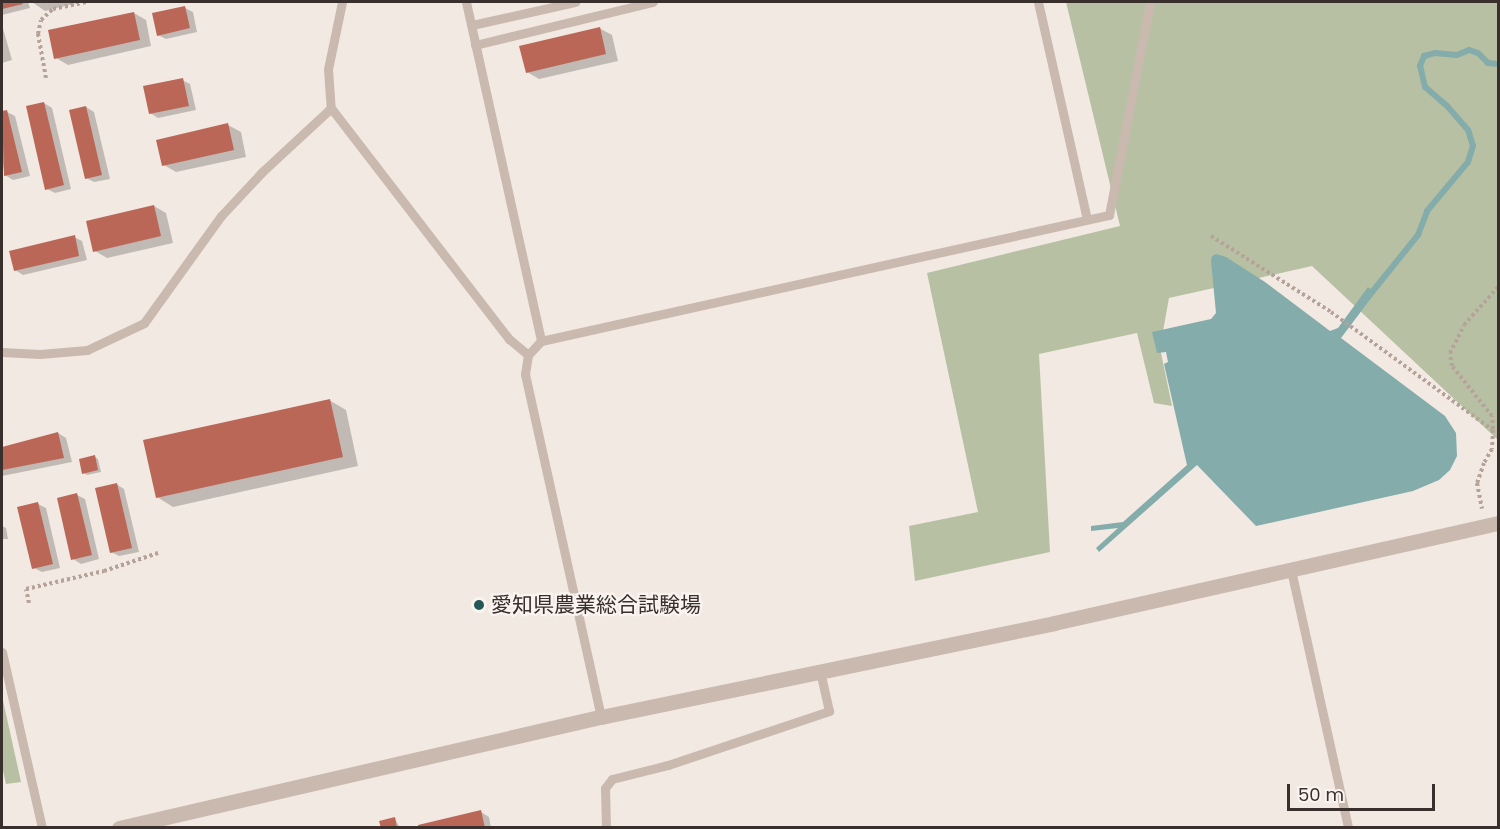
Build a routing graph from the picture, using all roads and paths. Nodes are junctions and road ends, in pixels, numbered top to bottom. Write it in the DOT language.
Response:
graph roads {
  1 [pos="86,2"];
  2 [pos="342,2"];
  3 [pos="466,2"];
  4 [pos="575,2"];
  5 [pos="653,2"];
  6 [pos="1038,2"];
  7 [pos="1150,2"];
  8 [pos="471,25"];
  9 [pos="475,45"];
  10 [pos="46,78"];
  11 [pos="331,108"];
  12 [pos="1087,219"];
  13 [pos="1211,236"];
  14 [pos="1498,287"];
  15 [pos="541,341"];
  16 [pos="2,352"];
  17 [pos="528,355"];
  18 [pos="1493,430"];
  19 [pos="1492,525"];
  20 [pos="158,553"];
  21 [pos="1291,570"];
  22 [pos="29,603"];
  23 [pos="2,652"];
  24 [pos="820,670"];
  25 [pos="601,717"];
  26 [pos="42,828"];
  27 [pos="119,828"];
  28 [pos="606,828"];
  29 [pos="1348,828"];
  1 -- 10 [label="path"];
  2 -- 11 [label="lane"];
  3 -- 8 [label="lane"];
  4 -- 8 [label="lane"];
  5 -- 9 [label="lane"];
  6 -- 12 [label="lane"];
  7 -- 12 [label="lane"];
  8 -- 9 [label="lane"];
  9 -- 15 [label="lane"];
  11 -- 16 [label="lane"];
  11 -- 17 [label="lane"];
  12 -- 15 [label="lane"];
  13 -- 18 [label="path"];
  14 -- 18 [label="path"];
  15 -- 17 [label="lane"];
  17 -- 25 [label="lane"];
  18 -- 19 [label="path"];
  19 -- 21 [label="street"];
  20 -- 22 [label="path"];
  21 -- 24 [label="street"];
  21 -- 29 [label="lane"];
  23 -- 26 [label="lane"];
  24 -- 25 [label="street"];
  24 -- 28 [label="lane"];
  25 -- 27 [label="street"];
}
